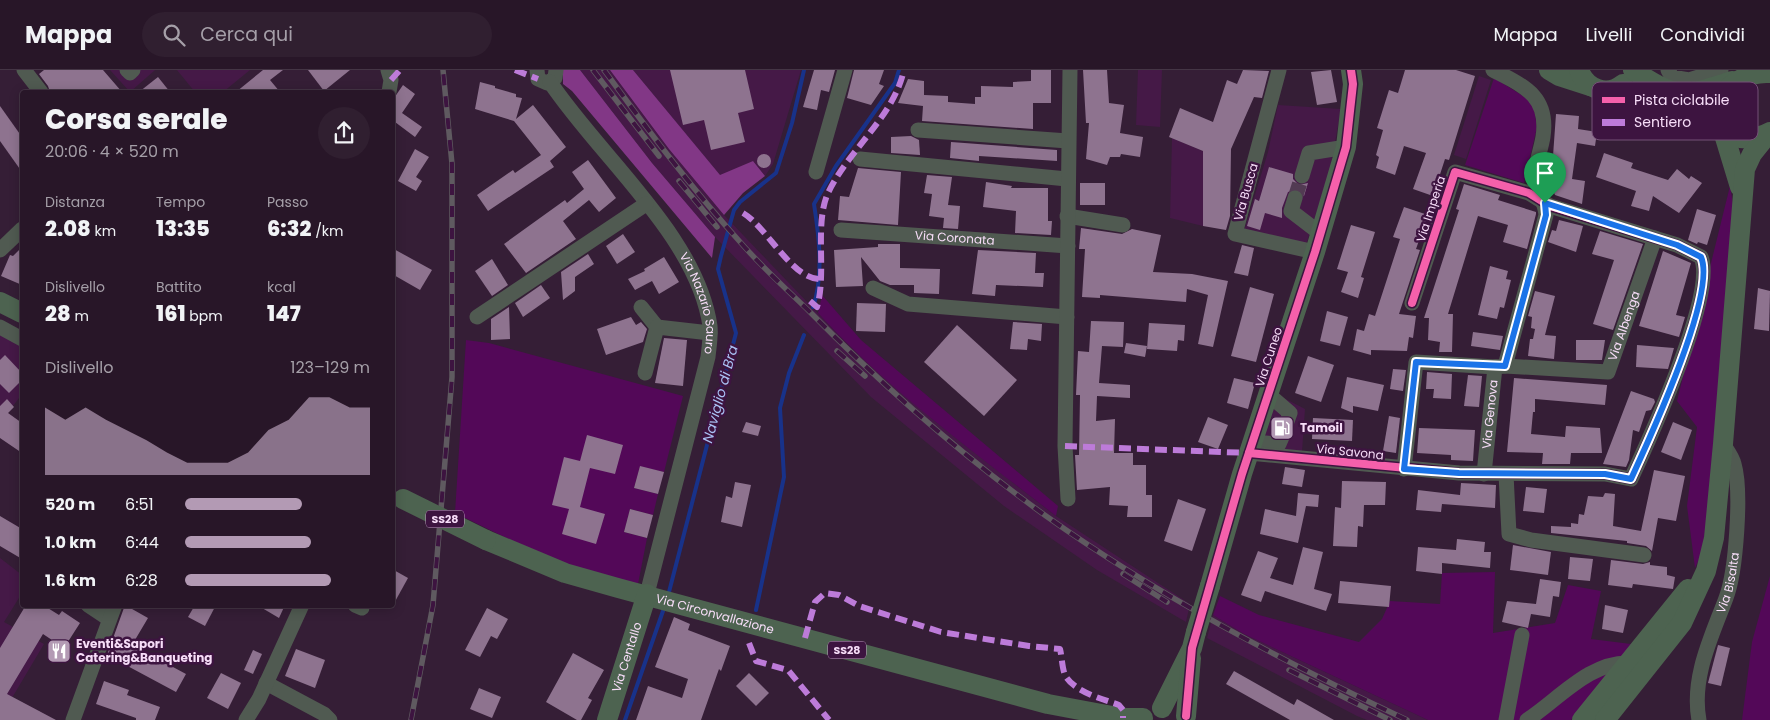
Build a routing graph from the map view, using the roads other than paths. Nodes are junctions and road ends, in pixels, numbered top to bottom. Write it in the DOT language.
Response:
graph roads {
  1 [pos="24,70"];
  2 [pos="127,70"];
  3 [pos="133,70"];
  4 [pos="388,70"];
  5 [pos="537,70"];
  6 [pos="845,70"];
  7 [pos="1070,70"];
  8 [pos="1279,70"];
  9 [pos="1352,70"];
  10 [pos="1493,70"];
  11 [pos="1549,70"];
  12 [pos="1633,70"];
  13 [pos="1668,70"];
  14 [pos="1759,72"];
  15 [pos="553,76"];
  16 [pos="1727,76"];
  17 [pos="1584,78"];
  18 [pos="1627,82"];
  19 [pos="1653,82"];
  20 [pos="1715,82"];
  21 [pos="39,90"];
  22 [pos="389,90"];
  23 [pos="918,130"];
  24 [pos="1769,133"];
  25 [pos="1068,140"];
  26 [pos="1726,140"];
  27 [pos="1346,147"];
  28 [pos="860,160"];
  29 [pos="816,172"];
  30 [pos="1302,176"];
  31 [pos="1068,178"];
  32 [pos="1742,196"];
  33 [pos="1295,198"];
  34 [pos="1545,203"];
  35 [pos="646,204"];
  36 [pos="1067,216"];
  37 [pos="1123,225"];
  38 [pos="841,230"];
  39 [pos="20,231"];
  40 [pos="1655,238"];
  41 [pos="1318,243"];
  42 [pos="1068,246"];
  43 [pos="0,250"];
  44 [pos="1701,257"];
  45 [pos="873,288"];
  46 [pos="0,302"];
  47 [pos="1412,303"];
  48 [pos="641,307"];
  49 [pos="20,312"];
  50 [pos="477,317"];
  51 [pos="1067,318"];
  52 [pos="0,327"];
  53 [pos="656,327"];
  54 [pos="710,333"];
  55 [pos="20,339"];
  56 [pos="1500,366"];
  57 [pos="645,373"];
  58 [pos="1268,394"];
  59 [pos="1723,444"];
  60 [pos="1251,447"];
  61 [pos="1404,469"];
  62 [pos="1484,474"];
  63 [pos="1506,474"];
  64 [pos="398,497"];
  65 [pos="1068,499"];
  66 [pos="1714,538"];
  67 [pos="1644,555"];
  68 [pos="647,594"];
  69 [pos="92,608"];
  70 [pos="114,608"];
  71 [pos="301,608"];
  72 [pos="109,619"];
  73 [pos="1522,634"];
  74 [pos="1194,640"];
  75 [pos="1630,663"];
  76 [pos="266,683"];
  77 [pos="1048,704"];
  78 [pos="1162,708"];
  79 [pos="1188,718"];
  80 [pos="1143,719"];
  81 [pos="73,720"];
  82 [pos="246,720"];
  83 [pos="330,720"];
  84 [pos="607,720"];
  85 [pos="1083,720"];
  86 [pos="1506,720"];
  87 [pos="1527,720"];
  88 [pos="1582,720"];
  89 [pos="1605,720"];
  90 [pos="1699,720"];
  1 -- 21 [label="street"];
  2 -- 3 [label="street"];
  4 -- 22 [label="street"];
  5 -- 15 [label="street, Via Nazario Sauro"];
  6 -- 29 [label="street"];
  7 -- 25 [label="street"];
  8 -- 41 [label="street, Via Busca"];
  9 -- 27 [label="main road, Via Cuneo"];
  10 -- 34 [label="street, Via Genova"];
  11 -- 17 [label="main road"];
  12 -- 18 [label="main road"];
  12 -- 19 [label="main road"];
  13 -- 16 [label="street"];
  14 -- 16 [label="main road"];
  15 -- 35 [label="street, Via Nazario Sauro"];
  16 -- 20 [label="main road"];
  23 -- 25 [label="street"];
  24 -- 32 [label="main road, Via Bisalta"];
  25 -- 31 [label="street"];
  26 -- 32 [label="main road, Via Bisalta"];
  27 -- 30 [label="street"];
  27 -- 41 [label="main road, Via Cuneo"];
  28 -- 31 [label="street"];
  31 -- 36 [label="street"];
  32 -- 59 [label="main road, Via Bisalta"];
  33 -- 41 [label="street"];
  34 -- 40 [label="street, Via Imperia"];
  34 -- 47 [label="street, Via Imperia"];
  34 -- 56 [label="street, Via Genova"];
  35 -- 50 [label="street"];
  35 -- 54 [label="street, Via Nazario Sauro"];
  36 -- 37 [label="street"];
  36 -- 42 [label="street"];
  38 -- 42 [label="street, Via Coronata"];
  39 -- 43 [label="street"];
  40 -- 44 [label="street, Via Imperia"];
  40 -- 56 [label="street, Via Albenga"];
  41 -- 58 [label="main road, Via Cuneo"];
  42 -- 51 [label="street"];
  44 -- 63 [label="street, Via Savona"];
  45 -- 51 [label="street"];
  46 -- 49 [label="main road"];
  48 -- 53 [label="street"];
  51 -- 65 [label="street"];
  52 -- 55 [label="street"];
  53 -- 54 [label="street"];
  53 -- 57 [label="street"];
  54 -- 68 [label="street, Via Nazario Sauro"];
  56 -- 61 [label="street"];
  56 -- 62 [label="street, Via Genova"];
  58 -- 60 [label="main road, Via Cuneo"];
  58 -- 60 [label="street"];
  59 -- 66 [label="main road, Via Bisalta"];
  59 -- 90 [label="street, Via Bisalta"];
  60 -- 61 [label="street, Via Savona"];
  60 -- 74 [label="main road, Via Cuneo, bridge"];
  61 -- 62 [label="street, Via Savona"];
  62 -- 63 [label="street, Via Savona"];
  63 -- 67 [label="street"];
  64 -- 68 [label="main road, Via Circonvallazione / SS28, bridge"];
  66 -- 75 [label="main road"];
  66 -- 89 [label="main road"];
  68 -- 77 [label="main road, Via Circonvallazione / SS28"];
  68 -- 84 [label="main road, Via Centallo"];
  69 -- 72 [label="street"];
  70 -- 72 [label="street"];
  71 -- 76 [label="street"];
  72 -- 81 [label="street"];
  73 -- 86 [label="street"];
  74 -- 78 [label="main road"];
  74 -- 79 [label="main road"];
  75 -- 87 [label="street"];
  75 -- 88 [label="main road"];
  76 -- 82 [label="street"];
  76 -- 83 [label="street"];
  77 -- 80 [label="main road, Via Circonvallazione / SS28"];
  77 -- 85 [label="main road, Via Circonvallazione / SS28"];
  78 -- 79 [label="main road"];
  78 -- 80 [label="main road"];
}
